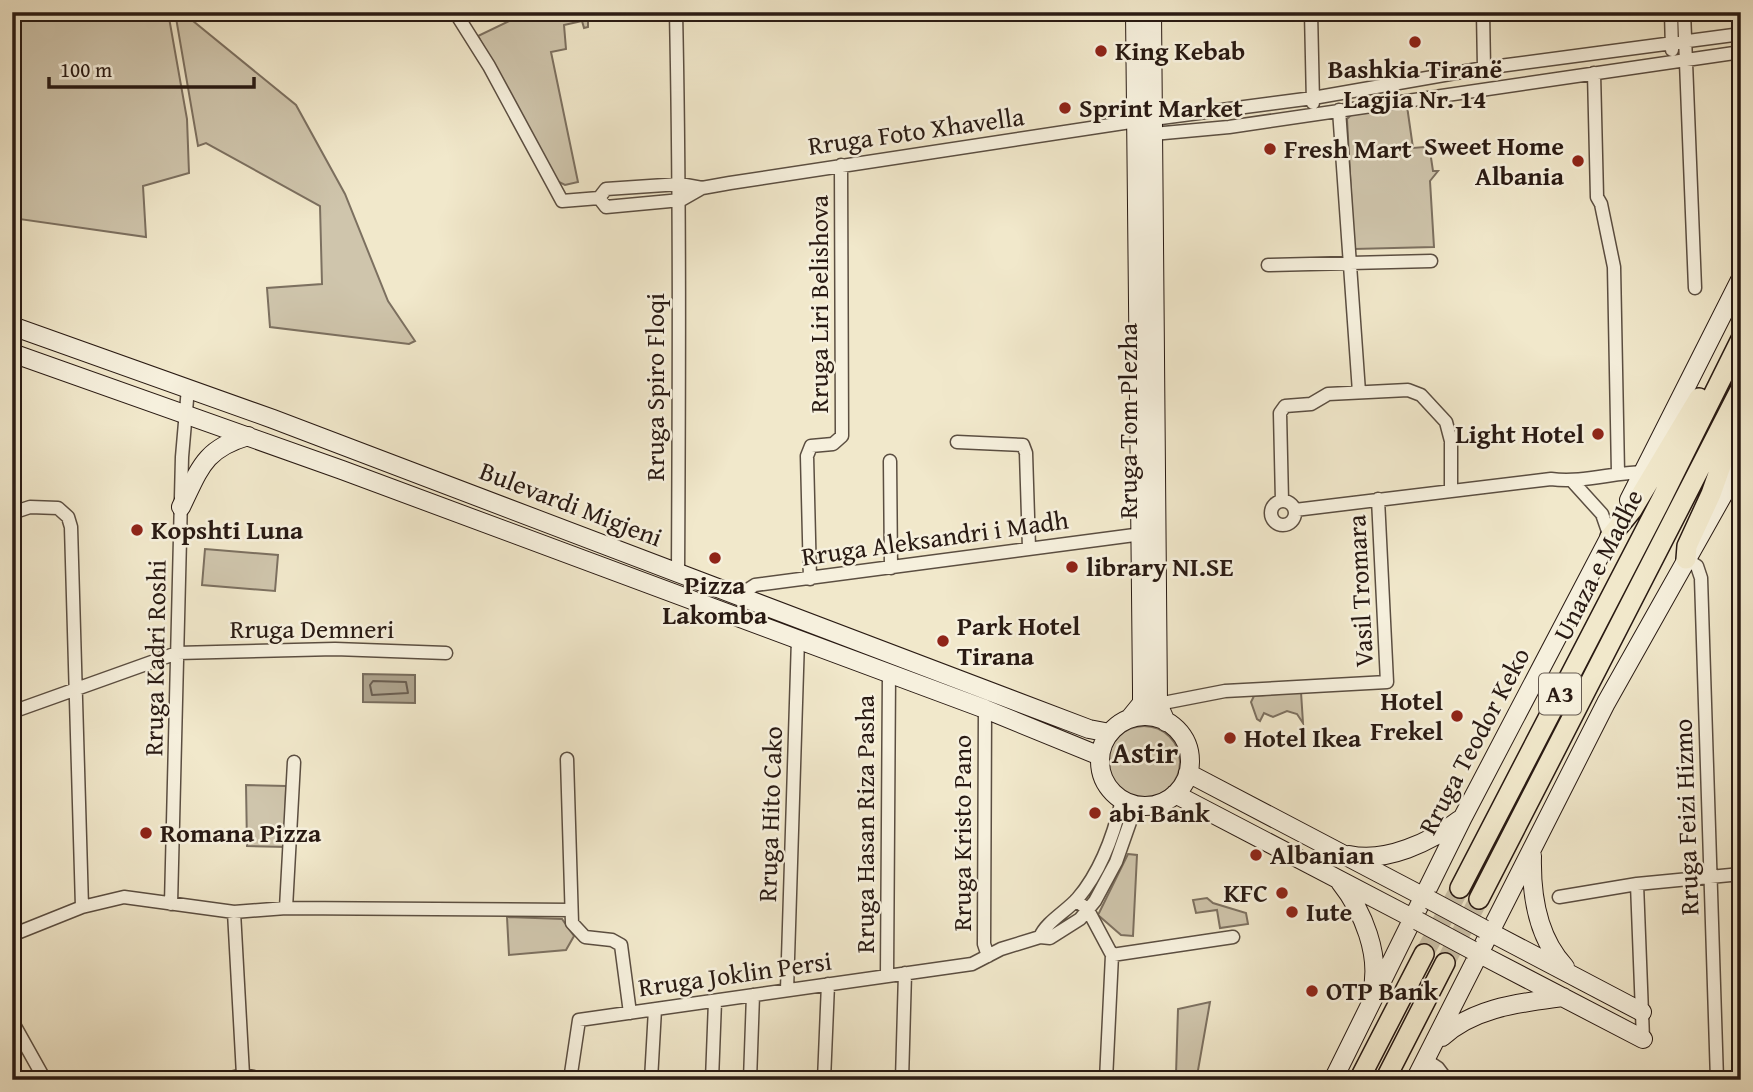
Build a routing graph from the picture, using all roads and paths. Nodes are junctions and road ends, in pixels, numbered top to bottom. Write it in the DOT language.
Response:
graph roads {
  1 [pos="455,12"];
  2 [pos="676,12"];
  3 [pos="1135,12"];
  4 [pos="1152,12"];
  5 [pos="1311,12"];
  6 [pos="1483,12"];
  7 [pos="1671,12"];
  8 [pos="1684,12"];
  9 [pos="1741,34"];
  10 [pos="1678,43"];
  11 [pos="1741,52"];
  12 [pos="1679,59"];
  13 [pos="1484,68"];
  14 [pos="1594,73"];
  15 [pos="1313,98"];
  16 [pos="1339,110"];
  17 [pos="1314,113"];
  18 [pos="1145,128"];
  19 [pos="841,165"];
  20 [pos="680,184"];
  21 [pos="702,188"];
  22 [pos="599,198"];
  23 [pos="681,200"];
  24 [pos="1431,261"];
  25 [pos="1350,262"];
  26 [pos="1268,264"];
  27 [pos="1741,278"];
  28 [pos="1695,288"];
  29 [pos="1741,320"];
  30 [pos="12,326"];
  31 [pos="1741,339"];
  32 [pos="12,353"];
  33 [pos="188,388"];
  34 [pos="1741,388"];
  35 [pos="1359,391"];
  36 [pos="1741,413"];
  37 [pos="185,414"];
  38 [pos="248,436"];
  39 [pos="957,442"];
  40 [pos="890,461"];
  41 [pos="1741,463"];
  42 [pos="1643,472"];
  43 [pos="1618,473"];
  44 [pos="1573,482"];
  45 [pos="1451,491"];
  46 [pos="1378,499"];
  47 [pos="1282,501"];
  48 [pos="181,507"];
  49 [pos="1295,510"];
  50 [pos="12,513"];
  51 [pos="1148,534"];
  52 [pos="1610,537"];
  53 [pos="1029,548"];
  54 [pos="1686,559"];
  55 [pos="891,568"];
  56 [pos="678,573"];
  57 [pos="810,579"];
  58 [pos="738,596"];
  59 [pos="799,639"];
  60 [pos="177,653"];
  61 [pos="446,653"];
  62 [pos="889,673"];
  63 [pos="75,691"];
  64 [pos="1158,704"];
  65 [pos="985,709"];
  66 [pos="12,712"];
  67 [pos="1129,719"];
  68 [pos="1166,722"];
  69 [pos="1110,733"];
  70 [pos="1100,756"];
  71 [pos="567,759"];
  72 [pos="294,762"];
  73 [pos="1188,773"];
  74 [pos="1175,794"];
  75 [pos="1129,803"];
  76 [pos="1463,817"];
  77 [pos="1339,852"];
  78 [pos="1532,853"];
  79 [pos="1741,874"];
  80 [pos="1710,876"];
  81 [pos="1337,879"];
  82 [pos="1637,884"];
  83 [pos="1460,888"];
  84 [pos="1559,897"];
  85 [pos="1479,898"];
  86 [pos="1427,899"];
  87 [pos="1076,900"];
  88 [pos="171,904"];
  89 [pos="82,908"];
  90 [pos="286,908"];
  91 [pos="571,910"];
  92 [pos="1088,910"];
  93 [pos="234,912"];
  94 [pos="1416,920"];
  95 [pos="1488,930"];
  96 [pos="12,935"];
  97 [pos="1040,937"];
  98 [pos="1233,937"];
  99 [pos="1476,952"];
  100 [pos="1424,954"];
  101 [pos="1112,955"];
  102 [pos="988,957"];
  103 [pos="1445,963"];
  104 [pos="905,973"];
  105 [pos="887,975"];
  106 [pos="1572,975"];
  107 [pos="828,984"];
  108 [pos="787,990"];
  109 [pos="753,995"];
  110 [pos="1563,997"];
  111 [pos="715,1000"];
  112 [pos="1369,1007"];
  113 [pos="655,1009"];
  114 [pos="1642,1012"];
  115 [pos="630,1013"];
  116 [pos="12,1021"];
  117 [pos="1643,1038"];
  118 [pos="1429,1053"];
  119 [pos="243,1075"];
  120 [pos="45,1080"];
  121 [pos="222,1080"];
  122 [pos="269,1080"];
  123 [pos="570,1080"];
  124 [pos="651,1080"];
  125 [pos="712,1080"];
  126 [pos="750,1080"];
  127 [pos="824,1080"];
  128 [pos="902,1080"];
  129 [pos="1105,1080"];
  130 [pos="1333,1080"];
  131 [pos="1359,1080"];
  132 [pos="1385,1080"];
  133 [pos="1415,1080"];
  134 [pos="1447,1080"];
  135 [pos="1717,1080"];
  1 -- 22 [label="street"];
  2 -- 20 [label="street, Rruga Spiro Floqi"];
  3 -- 18 [label="main road"];
  4 -- 18 [label="main road"];
  5 -- 15 [label="street"];
  6 -- 13 [label="street"];
  7 -- 10 [label="street"];
  8 -- 10 [label="street"];
  9 -- 10 [label="street"];
  10 -- 12 [label="street"];
  10 -- 13 [label="street"];
  11 -- 12 [label="street"];
  12 -- 14 [label="street"];
  12 -- 28 [label="street"];
  13 -- 15 [label="street"];
  14 -- 16 [label="street"];
  14 -- 43 [label="street"];
  15 -- 17 [label="street"];
  15 -- 18 [label="street"];
  16 -- 17 [label="street"];
  16 -- 25 [label="street"];
  17 -- 18 [label="street"];
  18 -- 19 [label="street, Rruga Foto Xhavella"];
  18 -- 51 [label="main road, Rruga Tom Plezha"];
  19 -- 21 [label="street, Rruga Foto Xhavella"];
  19 -- 57 [label="street, Rruga Liri Belishova"];
  20 -- 21 [label="street"];
  20 -- 22 [label="street"];
  20 -- 23 [label="street, Rruga Spiro Floqi"];
  21 -- 23 [label="street"];
  22 -- 23 [label="street"];
  23 -- 56 [label="street, Rruga Spiro Floqi"];
  24 -- 25 [label="street"];
  25 -- 26 [label="street"];
  25 -- 35 [label="street"];
  27 -- 42 [label="main road, Rruga Teodor Keko"];
  29 -- 52 [label="highway"];
  30 -- 33 [label="main road, Bulevardi Migjeni"];
  31 -- 83 [label="highway, Unaza e Madhe / A3"];
  32 -- 37 [label="main road, Bulevardi Migjeni"];
  33 -- 37 [label="street, Rruga Kadri Roshi"];
  33 -- 56 [label="main road, Bulevardi Migjeni"];
  34 -- 85 [label="highway, Unaza e Madhe / A3"];
  35 -- 45 [label="street"];
  35 -- 47 [label="street"];
  36 -- 54 [label="highway"];
  37 -- 38 [label="main road, Bulevardi Migjeni"];
  37 -- 48 [label="street, Rruga Kadri Roshi"];
  38 -- 48 [label="main road"];
  38 -- 59 [label="main road, Bulevardi Migjeni"];
  39 -- 53 [label="street"];
  40 -- 55 [label="street"];
  41 -- 54 [label="main road"];
  42 -- 43 [label="street"];
  42 -- 52 [label="main road, Rruga Teodor Keko"];
  43 -- 44 [label="street"];
  44 -- 45 [label="street"];
  44 -- 52 [label="street"];
  45 -- 46 [label="street"];
  46 -- 49 [label="street"];
  46 -- 64 [label="street, Vasil Tromara"];
  47 -- 49 [label="street"];
  47 -- 49 [label="street"];
  48 -- 60 [label="street, Rruga Kadri Roshi"];
  50 -- 63 [label="street"];
  51 -- 53 [label="street, Rruga Aleksandri i Madh"];
  51 -- 64 [label="main road, Rruga Tom Plezha"];
  51 -- 67 [label="main road, Rruga Tom Plezha"];
  52 -- 76 [label="main road, Rruga Teodor Keko"];
  53 -- 55 [label="street, Rruga Aleksandri i Madh"];
  54 -- 78 [label="main road"];
  54 -- 80 [label="street, Rruga Feizi Hizmo"];
  55 -- 57 [label="street, Rruga Aleksandri i Madh"];
  56 -- 58 [label="main road, Bulevardi Migjeni"];
  57 -- 58 [label="street, Rruga Aleksandri i Madh"];
  58 -- 69 [label="main road, Bulevardi Migjeni"];
  59 -- 62 [label="main road, Bulevardi Migjeni"];
  59 -- 108 [label="street, Rruga Hito Cako"];
  60 -- 61 [label="street, Rruga Demneri"];
  60 -- 63 [label="street, Rruga Demneri"];
  60 -- 88 [label="street, Rruga Kadri Roshi"];
  62 -- 65 [label="main road, Bulevardi Migjeni"];
  62 -- 105 [label="street, Rruga Hasan Riza Pasha"];
  63 -- 66 [label="street, Rruga Demneri"];
  63 -- 89 [label="street"];
  64 -- 68 [label="main road, Rruga Tom Plezha"];
  65 -- 70 [label="main road, Bulevardi Migjeni"];
  65 -- 102 [label="street, Rruga Kristo Pano"];
  67 -- 68 [label="main road"];
  67 -- 69 [label="main road"];
  68 -- 73 [label="main road"];
  69 -- 70 [label="main road"];
  70 -- 75 [label="main road"];
  71 -- 91 [label="street"];
  72 -- 90 [label="street"];
  73 -- 74 [label="main road"];
  73 -- 77 [label="main road"];
  74 -- 75 [label="main road"];
  74 -- 81 [label="main road"];
  75 -- 87 [label="street, Rruga Joklin Persi"];
  75 -- 92 [label="street, Rruga Joklin Persi"];
  76 -- 77 [label="main road"];
  76 -- 86 [label="main road, Rruga Teodor Keko"];
  77 -- 86 [label="main road"];
  78 -- 95 [label="main road"];
  78 -- 106 [label="main road"];
  79 -- 80 [label="street"];
  80 -- 82 [label="street"];
  80 -- 135 [label="street, Rruga Feizi Hizmo"];
  81 -- 94 [label="main road"];
  81 -- 112 [label="main road"];
  82 -- 84 [label="street"];
  82 -- 114 [label="street"];
  86 -- 94 [label="main road, Rruga Teodor Keko"];
  86 -- 95 [label="main road, bridge"];
  87 -- 92 [label="street"];
  87 -- 97 [label="street, Rruga Joklin Persi"];
  88 -- 89 [label="street"];
  88 -- 93 [label="street"];
  89 -- 96 [label="street"];
  90 -- 91 [label="street"];
  90 -- 93 [label="street"];
  91 -- 115 [label="street, Rruga Joklin Persi"];
  92 -- 97 [label="street, Rruga Joklin Persi"];
  92 -- 101 [label="street"];
  93 -- 119 [label="street"];
  94 -- 99 [label="main road, bridge"];
  94 -- 112 [label="main road, Rruga Teodor Keko"];
  95 -- 99 [label="main road"];
  95 -- 106 [label="main road"];
  97 -- 102 [label="street, Rruga Joklin Persi"];
  98 -- 101 [label="street"];
  99 -- 110 [label="main road"];
  99 -- 118 [label="main road"];
  100 -- 131 [label="highway"];
  101 -- 129 [label="street"];
  102 -- 104 [label="street, Rruga Joklin Persi"];
  103 -- 132 [label="highway"];
  104 -- 105 [label="street, Rruga Joklin Persi"];
  104 -- 128 [label="street"];
  105 -- 107 [label="street, Rruga Joklin Persi"];
  106 -- 114 [label="main road"];
  107 -- 108 [label="street, Rruga Joklin Persi"];
  107 -- 127 [label="street"];
  108 -- 109 [label="street, Rruga Joklin Persi"];
  109 -- 111 [label="street, Rruga Joklin Persi"];
  109 -- 126 [label="street"];
  110 -- 117 [label="main road"];
  110 -- 118 [label="main road"];
  111 -- 113 [label="street, Rruga Joklin Persi"];
  111 -- 125 [label="street"];
  112 -- 130 [label="main road, Rruga Teodor Keko"];
  113 -- 115 [label="street, Rruga Joklin Persi"];
  113 -- 124 [label="street"];
  114 -- 117 [label="street"];
  115 -- 123 [label="street"];
  116 -- 120 [label="street"];
  118 -- 133 [label="main road"];
  118 -- 134 [label="street"];
  119 -- 121 [label="street"];
  119 -- 122 [label="street"];
}
